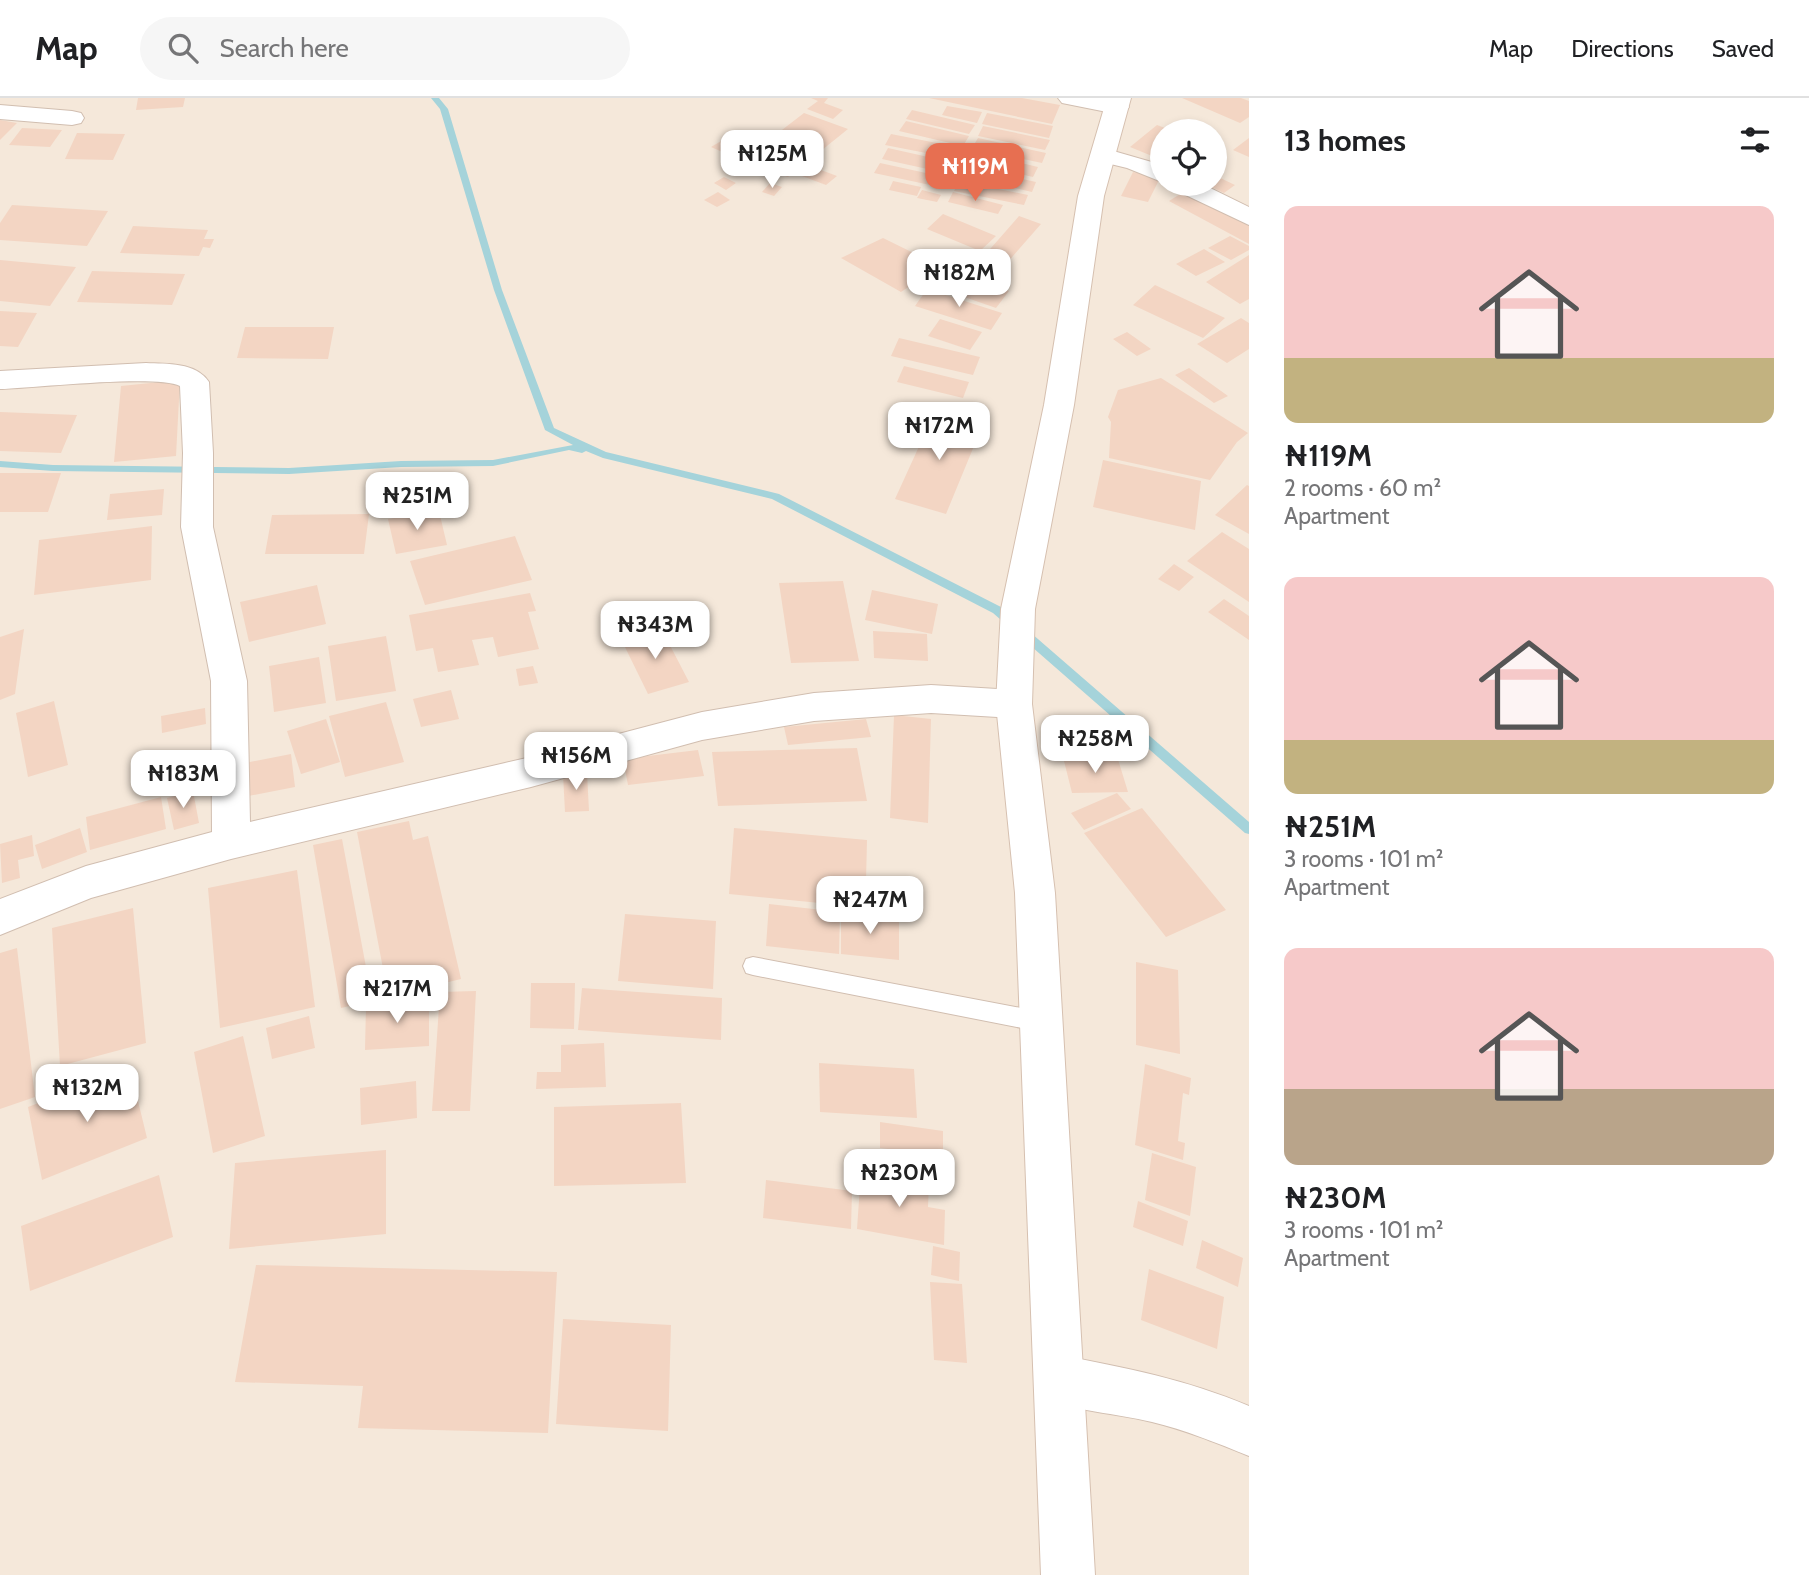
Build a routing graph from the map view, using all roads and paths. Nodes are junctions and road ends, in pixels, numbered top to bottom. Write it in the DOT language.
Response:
graph roads {
  1 [pos="1070,98"];
  2 [pos="1118,103"];
  3 [pos="0,112"];
  4 [pos="72,118"];
  5 [pos="1103,155"];
  6 [pos="1150,169"];
  7 [pos="1206,196"];
  8 [pos="1249,217"];
  9 [pos="0,380"];
  10 [pos="1014,704"];
  11 [pos="231,843"];
  12 [pos="0,917"];
  13 [pos="754,967"];
  14 [pos="1042,1022"];
  15 [pos="1059,1380"];
  16 [pos="1249,1432"];
  17 [pos="1069,1575"];
  1 -- 2 [label="street"];
  2 -- 5 [label="street"];
  3 -- 4 [label="street"];
  5 -- 6 [label="street"];
  5 -- 10 [label="street"];
  7 -- 8 [label="street"];
  9 -- 11 [label="street"];
  10 -- 11 [label="street"];
  10 -- 14 [label="street"];
  11 -- 12 [label="street"];
  13 -- 14 [label="lane"];
  14 -- 15 [label="street"];
  15 -- 16 [label="street"];
  15 -- 17 [label="street"];
}
